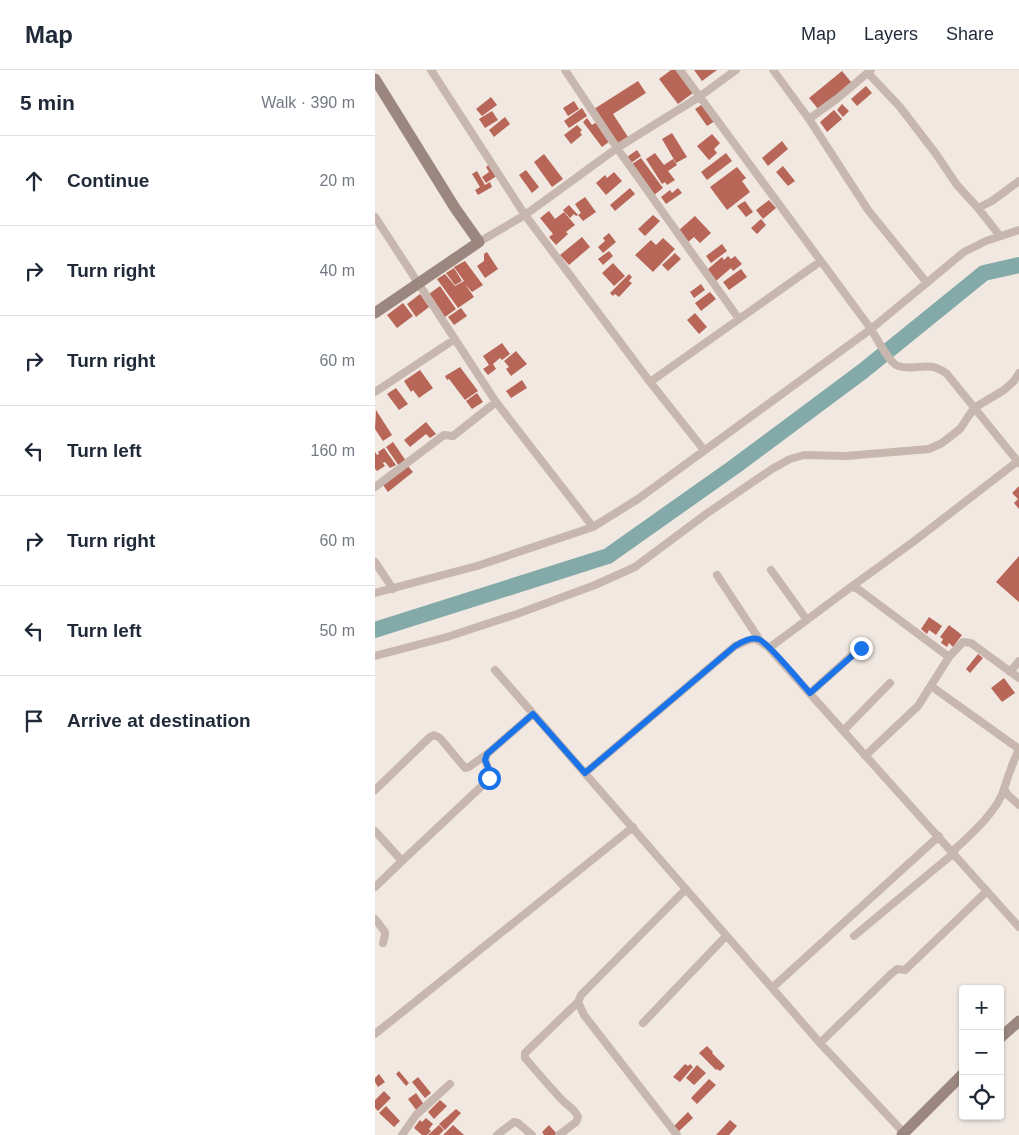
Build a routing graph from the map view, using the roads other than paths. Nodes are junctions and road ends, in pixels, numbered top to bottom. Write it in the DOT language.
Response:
graph roads {
  1 [pos="431,70"];
  2 [pos="565,70"];
  3 [pos="680,70"];
  4 [pos="736,70"];
  5 [pos="773,70"];
  6 [pos="870,71"];
  7 [pos="375,79"];
  8 [pos="699,97"];
  9 [pos="809,118"];
  10 [pos="617,148"];
  11 [pos="1019,181"];
  12 [pos="978,208"];
  13 [pos="525,214"];
  14 [pos="375,216"];
  15 [pos="1019,230"];
  16 [pos="1000,236"];
  17 [pos="479,242"];
  18 [pos="821,261"];
  19 [pos="927,283"];
  20 [pos="418,284"];
  21 [pos="375,313"];
  22 [pos="739,319"];
  23 [pos="871,329"];
  24 [pos="455,339"];
  25 [pos="1019,373"];
  26 [pos="651,382"];
  27 [pos="376,389"];
  28 [pos="496,402"];
  29 [pos="974,408"];
  30 [pos="704,450"];
  31 [pos="1019,462"];
  32 [pos="375,487"];
  33 [pos="593,527"];
  34 [pos="375,562"];
  35 [pos="771,570"];
  36 [pos="717,576"];
  37 [pos="851,587"];
  38 [pos="393,589"];
  39 [pos="375,594"];
  40 [pos="807,620"];
  41 [pos="759,639"];
  42 [pos="769,648"];
  43 [pos="861,648"];
  44 [pos="375,656"];
  45 [pos="949,657"];
  46 [pos="1019,661"];
  47 [pos="495,670"];
  48 [pos="1010,672"];
  49 [pos="1019,678"];
  50 [pos="890,683"];
  51 [pos="931,686"];
  52 [pos="810,693"];
  53 [pos="533,714"];
  54 [pos="843,731"];
  55 [pos="1019,749"];
  56 [pos="487,754"];
  57 [pos="865,756"];
  58 [pos="585,773"];
  59 [pos="1005,789"];
  60 [pos="375,790"];
  61 [pos="1019,805"];
  62 [pos="633,827"];
  63 [pos="375,831"];
  64 [pos="939,836"];
  65 [pos="953,853"];
  66 [pos="402,861"];
  67 [pos="375,887"];
  68 [pos="686,890"];
  69 [pos="987,891"];
  70 [pos="375,919"];
  71 [pos="1019,927"];
  72 [pos="726,936"];
  73 [pos="854,936"];
  74 [pos="383,943"];
  75 [pos="772,988"];
  76 [pos="578,1002"];
  77 [pos="1019,1020"];
  78 [pos="643,1023"];
  79 [pos="375,1034"];
  80 [pos="1004,1034"];
  81 [pos="820,1043"];
  82 [pos="962,1075"];
  83 [pos="450,1084"];
  84 [pos="903,1134"];
  85 [pos="402,1135"];
  86 [pos="497,1135"];
  87 [pos="532,1135"];
  88 [pos="559,1135"];
  89 [pos="677,1135"];
  1 -- 13 [label="street"];
  2 -- 10 [label="street"];
  3 -- 8 [label="street"];
  4 -- 8 [label="street"];
  5 -- 9 [label="street"];
  6 -- 9 [label="street"];
  6 -- 12 [label="street"];
  7 -- 17 [label="street"];
  8 -- 10 [label="street"];
  8 -- 18 [label="street"];
  9 -- 19 [label="street"];
  10 -- 13 [label="street"];
  10 -- 22 [label="street"];
  11 -- 12 [label="street"];
  12 -- 16 [label="street"];
  13 -- 17 [label="street"];
  13 -- 26 [label="street"];
  14 -- 20 [label="street"];
  15 -- 16 [label="street"];
  16 -- 19 [label="street"];
  17 -- 20 [label="street"];
  18 -- 22 [label="street"];
  18 -- 23 [label="street"];
  19 -- 23 [label="street"];
  20 -- 21 [label="street"];
  20 -- 24 [label="street"];
  22 -- 26 [label="street"];
  23 -- 29 [label="street"];
  23 -- 30 [label="street"];
  24 -- 27 [label="street"];
  24 -- 28 [label="street"];
  25 -- 29 [label="street"];
  26 -- 30 [label="street"];
  28 -- 32 [label="street"];
  28 -- 33 [label="street"];
  29 -- 31 [label="street"];
  29 -- 44 [label="street"];
  30 -- 33 [label="street"];
  31 -- 37 [label="street"];
  33 -- 38 [label="street"];
  34 -- 38 [label="street"];
  35 -- 40 [label="street"];
  36 -- 41 [label="street"];
  37 -- 40 [label="street"];
  37 -- 45 [label="street"];
  38 -- 39 [label="street"];
  40 -- 42 [label="street"];
  41 -- 42 [label="street"];
  41 -- 58 [label="street"];
  42 -- 52 [label="street"];
  43 -- 52 [label="street"];
  45 -- 48 [label="street"];
  45 -- 51 [label="street"];
  46 -- 48 [label="street"];
  47 -- 53 [label="street"];
  48 -- 49 [label="street"];
  50 -- 54 [label="street"];
  51 -- 55 [label="street"];
  51 -- 57 [label="street"];
  52 -- 54 [label="street"];
  53 -- 56 [label="street"];
  53 -- 58 [label="street"];
  54 -- 57 [label="street"];
  55 -- 59 [label="street"];
  56 -- 60 [label="street"];
  56 -- 66 [label="street"];
  57 -- 64 [label="street"];
  58 -- 62 [label="street"];
  59 -- 61 [label="street"];
  59 -- 65 [label="street"];
  62 -- 68 [label="street"];
  62 -- 79 [label="street"];
  63 -- 66 [label="street"];
  64 -- 65 [label="street"];
  64 -- 75 [label="street"];
  65 -- 69 [label="street"];
  65 -- 73 [label="street"];
  66 -- 67 [label="street"];
  68 -- 72 [label="street"];
  68 -- 76 [label="street"];
  69 -- 71 [label="street"];
  69 -- 81 [label="street"];
  70 -- 74 [label="street"];
  72 -- 75 [label="street"];
  72 -- 78 [label="street"];
  75 -- 81 [label="street"];
  76 -- 88 [label="street"];
  76 -- 89 [label="street"];
  77 -- 80 [label="street"];
  81 -- 84 [label="street"];
  82 -- 84 [label="street"];
  83 -- 85 [label="street"];
  86 -- 87 [label="street"];
}
